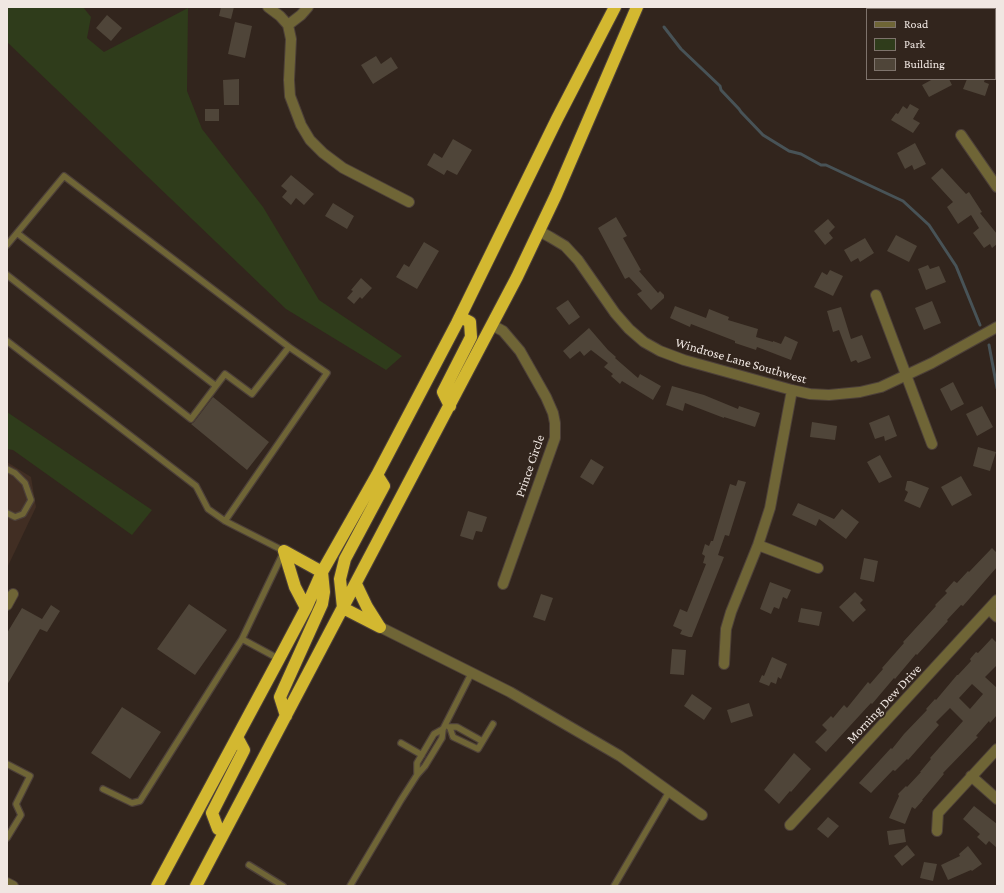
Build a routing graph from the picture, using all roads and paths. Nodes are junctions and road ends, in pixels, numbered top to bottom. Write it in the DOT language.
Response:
graph roads {
  1 [pos="268,7"];
  2 [pos="308,7"];
  3 [pos="615,7"];
  4 [pos="637,7"];
  5 [pos="288,25"];
  6 [pos="961,135"];
  7 [pos="997,187"];
  8 [pos="409,202"];
  9 [pos="539,231"];
  10 [pos="17,233"];
  11 [pos="7,245"];
  12 [pos="7,275"];
  13 [pos="876,295"];
  14 [pos="460,317"];
  15 [pos="492,325"];
  16 [pos="997,327"];
  17 [pos="7,341"];
  18 [pos="289,347"];
  19 [pos="906,376"];
  20 [pos="216,386"];
  21 [pos="792,390"];
  22 [pos="450,406"];
  23 [pos="932,444"];
  24 [pos="7,469"];
  25 [pos="377,475"];
  26 [pos="7,513"];
  27 [pos="225,520"];
  28 [pos="758,545"];
  29 [pos="284,551"];
  30 [pos="818,568"];
  31 [pos="322,572"];
  32 [pos="356,584"];
  33 [pos="502,584"];
  34 [pos="13,594"];
  35 [pos="997,600"];
  36 [pos="7,605"];
  37 [pos="306,608"];
  38 [pos="343,608"];
  39 [pos="989,609"];
  40 [pos="997,617"];
  41 [pos="380,627"];
  42 [pos="242,639"];
  43 [pos="279,659"];
  44 [pos="724,664"];
  45 [pos="472,672"];
  46 [pos="286,716"];
  47 [pos="493,724"];
  48 [pos="446,727"];
  49 [pos="237,737"];
  50 [pos="482,741"];
  51 [pos="401,743"];
  52 [pos="997,749"];
  53 [pos="422,755"];
  54 [pos="7,764"];
  55 [pos="417,775"];
  56 [pos="972,776"];
  57 [pos="103,789"];
  58 [pos="669,792"];
  59 [pos="997,799"];
  60 [pos="702,815"];
  61 [pos="790,825"];
  62 [pos="224,831"];
  63 [pos="937,831"];
  64 [pos="7,839"];
  65 [pos="249,865"];
  66 [pos="7,883"];
  67 [pos="13,886"];
  68 [pos="157,886"];
  69 [pos="196,886"];
  70 [pos="283,886"];
  71 [pos="350,886"];
  72 [pos="614,886"];
  1 -- 5 [label="street"];
  2 -- 5 [label="street"];
  3 -- 14 [label="highway"];
  4 -- 9 [label="highway"];
  5 -- 8 [label="street"];
  6 -- 7 [label="street"];
  9 -- 15 [label="highway"];
  9 -- 21 [label="street, Windrose Lane Southwest"];
  10 -- 11 [label="lane"];
  10 -- 18 [label="lane"];
  10 -- 20 [label="lane"];
  12 -- 20 [label="lane"];
  13 -- 19 [label="street"];
  14 -- 22 [label="highway"];
  14 -- 25 [label="highway"];
  15 -- 22 [label="highway"];
  15 -- 33 [label="street, Prince Circle"];
  16 -- 19 [label="street, Windrose Lane Southwest"];
  17 -- 27 [label="lane"];
  18 -- 20 [label="lane"];
  18 -- 27 [label="lane"];
  19 -- 21 [label="street, Windrose Lane Southwest"];
  19 -- 23 [label="street"];
  21 -- 28 [label="street"];
  22 -- 32 [label="highway"];
  24 -- 26 [label="lane"];
  25 -- 31 [label="highway"];
  25 -- 38 [label="highway"];
  27 -- 29 [label="lane"];
  28 -- 30 [label="street"];
  28 -- 44 [label="street"];
  29 -- 31 [label="highway"];
  29 -- 37 [label="highway"];
  29 -- 42 [label="lane"];
  31 -- 37 [label="highway"];
  31 -- 46 [label="highway"];
  32 -- 38 [label="highway"];
  32 -- 41 [label="highway"];
  34 -- 36 [label="street"];
  35 -- 39 [label="street, Morning Dew Drive"];
  37 -- 43 [label="highway"];
  38 -- 41 [label="highway"];
  38 -- 46 [label="highway"];
  39 -- 40 [label="street"];
  39 -- 61 [label="street, Morning Dew Drive"];
  41 -- 45 [label="street"];
  42 -- 43 [label="lane"];
  42 -- 57 [label="lane"];
  43 -- 49 [label="highway"];
  45 -- 48 [label="lane"];
  45 -- 58 [label="street"];
  46 -- 62 [label="highway"];
  47 -- 50 [label="lane"];
  48 -- 50 [label="lane"];
  48 -- 50 [label="lane"];
  48 -- 53 [label="lane"];
  48 -- 55 [label="lane"];
  49 -- 62 [label="highway"];
  49 -- 68 [label="highway"];
  51 -- 53 [label="lane"];
  52 -- 56 [label="street"];
  53 -- 55 [label="lane"];
  54 -- 64 [label="lane"];
  55 -- 71 [label="lane"];
  56 -- 59 [label="street"];
  56 -- 63 [label="street"];
  58 -- 60 [label="street"];
  58 -- 72 [label="lane"];
  62 -- 69 [label="highway"];
  65 -- 70 [label="lane"];
  66 -- 67 [label="street"];
}
